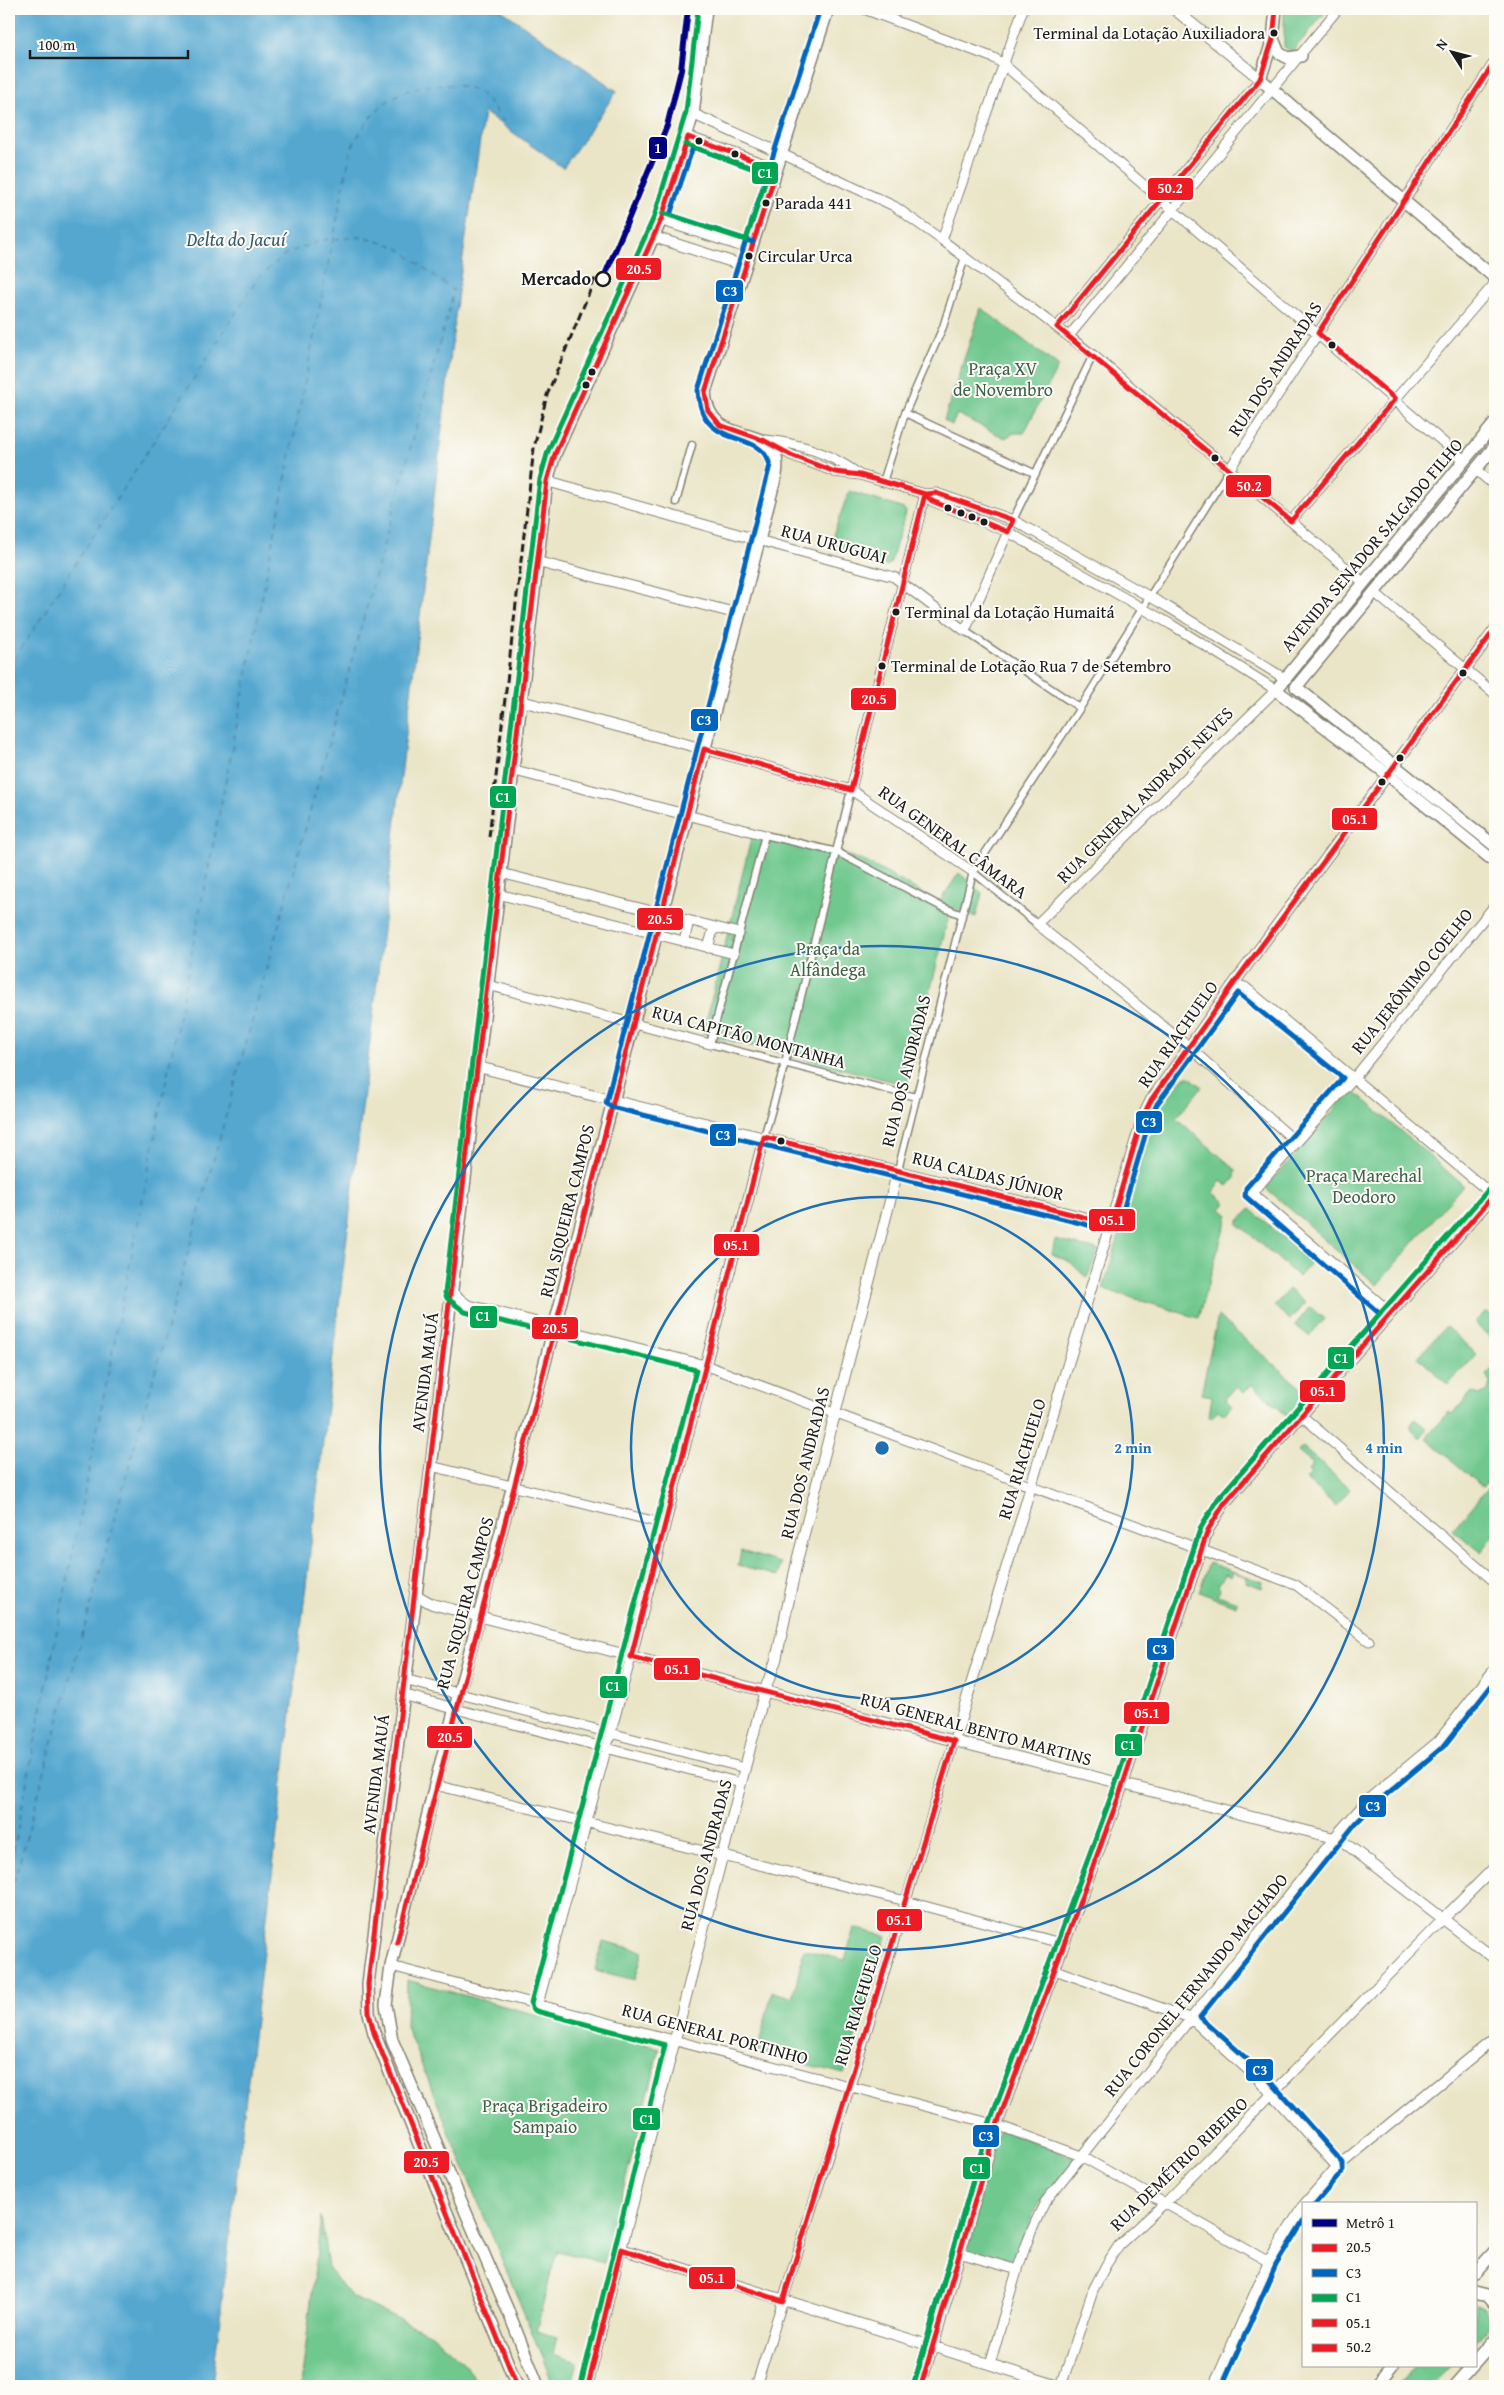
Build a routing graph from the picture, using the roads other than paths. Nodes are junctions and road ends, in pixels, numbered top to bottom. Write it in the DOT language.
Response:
graph roads {
  1 [pos="706,9"];
  2 [pos="828,9"];
  3 [pos="864,9"];
  4 [pos="1023,9"];
  5 [pos="1174,9"];
  6 [pos="1276,9"];
  7 [pos="1338,9"];
  8 [pos="1273,39"];
  9 [pos="1301,56"];
  10 [pos="1495,61"];
  11 [pos="1003,64"];
  12 [pos="1260,79"];
  13 [pos="1273,90"];
  14 [pos="693,114"];
  15 [pos="688,137"];
  16 [pos="782,154"];
  17 [pos="778,169"];
  18 [pos="1161,199"];
  19 [pos="1404,201"];
  20 [pos="1172,209"];
  21 [pos="661,220"];
  22 [pos="654,237"];
  23 [pos="942,240"];
  24 [pos="751,249"];
  25 [pos="965,257"];
  26 [pos="745,266"];
  27 [pos="1495,278"];
  28 [pos="1495,283"];
  29 [pos="1057,327"];
  30 [pos="1318,333"];
  31 [pos="1068,336"];
  32 [pos="1093,356"];
  33 [pos="1395,399"];
  34 [pos="904,413"];
  35 [pos="1495,423"];
  36 [pos="763,440"];
  37 [pos="692,444"];
  38 [pos="1495,446"];
  39 [pos="1464,460"];
  40 [pos="1475,469"];
  41 [pos="1229,470"];
  42 [pos="1036,474"];
  43 [pos="547,482"];
  44 [pos="883,482"];
  45 [pos="1495,486"];
  46 [pos="924,494"];
  47 [pos="676,502"];
  48 [pos="1013,520"];
  49 [pos="1291,522"];
  50 [pos="1008,532"];
  51 [pos="758,540"];
  52 [pos="538,562"];
  53 [pos="1121,581"];
  54 [pos="1363,582"];
  55 [pos="903,585"];
  56 [pos="1114,592"];
  57 [pos="1374,592"];
  58 [pos="1149,597"];
  59 [pos="1142,608"];
  60 [pos="1178,613"];
  61 [pos="739,614"];
  62 [pos="1172,625"];
  63 [pos="1495,628"];
  64 [pos="965,631"];
  65 [pos="1466,669"];
  66 [pos="1284,678"];
  67 [pos="1276,690"];
  68 [pos="1495,694"];
  69 [pos="521,701"];
  70 [pos="1080,708"];
  71 [pos="704,748"];
  72 [pos="1395,764"];
  73 [pos="513,770"];
  74 [pos="1387,774"];
  75 [pos="851,790"];
  76 [pos="687,815"];
  77 [pos="765,835"];
  78 [pos="1495,846"];
  79 [pos="837,852"];
  80 [pos="1495,862"];
  81 [pos="973,872"];
  82 [pos="501,873"];
  83 [pos="498,894"];
  84 [pos="1495,905"];
  85 [pos="662,914"];
  86 [pos="962,915"];
  87 [pos="689,921"];
  88 [pos="1037,924"];
  89 [pos="714,927"];
  90 [pos="740,933"];
  91 [pos="656,934"];
  92 [pos="684,942"];
  93 [pos="708,948"];
  94 [pos="734,954"];
  95 [pos="488,985"];
  96 [pos="1232,986"];
  97 [pos="633,1023"];
  98 [pos="710,1044"];
  99 [pos="1189,1047"];
  100 [pos="785,1063"];
  101 [pos="478,1067"];
  102 [pos="1354,1077"];
  103 [pos="916,1097"];
  104 [pos="613,1100"];
  105 [pos="764,1137"];
  106 [pos="1296,1142"];
  107 [pos="898,1170"];
  108 [pos="1495,1196"];
  109 [pos="1111,1224"];
  110 [pos="452,1293"];
  111 [pos="1391,1313"];
  112 [pos="555,1327"];
  113 [pos="705,1365"];
  114 [pos="835,1412"];
  115 [pos="1302,1416"];
  116 [pos="431,1466"];
  117 [pos="514,1486"];
  118 [pos="1030,1488"];
  119 [pos="664,1524"];
  120 [pos="1201,1551"];
  121 [pos="1495,1582"];
  122 [pos="416,1594"];
  123 [pos="480,1616"];
  124 [pos="1368,1641"];
  125 [pos="631,1656"];
  126 [pos="1495,1669"];
  127 [pos="406,1680"];
  128 [pos="765,1690"];
  129 [pos="460,1694"];
  130 [pos="404,1695"];
  131 [pos="514,1707"];
  132 [pos="456,1709"];
  133 [pos="546,1715"];
  134 [pos="510,1722"];
  135 [pos="542,1730"];
  136 [pos="610,1732"];
  137 [pos="954,1741"];
  138 [pos="606,1747"];
  139 [pos="677,1750"];
  140 [pos="673,1765"];
  141 [pos="745,1768"];
  142 [pos="741,1782"];
  143 [pos="1122,1784"];
  144 [pos="435,1786"];
  145 [pos="587,1824"];
  146 [pos="1334,1838"];
  147 [pos="722,1857"];
  148 [pos="1495,1867"];
  149 [pos="906,1901"];
  150 [pos="1443,1919"];
  151 [pos="1064,1944"];
  152 [pos="1495,1959"];
  153 [pos="391,1966"];
  154 [pos="1055,1970"];
  155 [pos="538,2004"];
  156 [pos="1190,2018"];
  157 [pos="1495,2038"];
  158 [pos="674,2040"];
  159 [pos="850,2086"];
  160 [pos="1273,2094"];
  161 [pos="997,2125"];
  162 [pos="1082,2156"];
  163 [pos="1337,2167"];
  164 [pos="1166,2202"];
  165 [pos="1307,2202"];
  166 [pos="1302,2208"];
  167 [pos="621,2249"];
  168 [pos="1495,2252"];
  169 [pos="959,2253"];
  170 [pos="1269,2262"];
  171 [pos="1018,2270"];
  172 [pos="1476,2273"];
  173 [pos="1476,2293"];
  174 [pos="783,2300"];
  175 [pos="1495,2304"];
  176 [pos="1495,2340"];
  177 [pos="933,2347"];
  178 [pos="1476,2362"];
  179 [pos="990,2364"];
  180 [pos="1391,2368"];
  181 [pos="1471,2368"];
  182 [pos="1376,2385"];
  183 [pos="517,2386"];
  184 [pos="538,2386"];
  185 [pos="588,2386"];
  186 [pos="756,2386"];
  187 [pos="921,2386"];
  188 [pos="1060,2386"];
  189 [pos="1214,2386"];
  190 [pos="1455,2386"];
  1 -- 14 [label="main road, AVENIDA MAUÁ"];
  2 -- 16 [label="main road"];
  3 -- 11 [label="street"];
  4 -- 11 [label="street"];
  5 -- 12 [label="street"];
  6 -- 8 [label="main road"];
  7 -- 9 [label="street"];
  8 -- 9 [label="main road"];
  8 -- 12 [label="main road"];
  9 -- 13 [label="street"];
  10 -- 19 [label="street, RUA DOS ANDRADAS"];
  11 -- 18 [label="street"];
  11 -- 23 [label="street"];
  12 -- 13 [label="main road"];
  12 -- 18 [label="street"];
  13 -- 19 [label="main road"];
  13 -- 20 [label="street"];
  14 -- 15 [label="main road, AVENIDA MAUÁ"];
  14 -- 16 [label="street"];
  15 -- 17 [label="street"];
  15 -- 21 [label="main road, AVENIDA MAUÁ"];
  16 -- 17 [label="main road"];
  16 -- 23 [label="street"];
  17 -- 24 [label="main road"];
  18 -- 20 [label="street"];
  18 -- 29 [label="street"];
  19 -- 27 [label="main road"];
  19 -- 30 [label="street, RUA DOS ANDRADAS"];
  20 -- 30 [label="street"];
  20 -- 31 [label="street"];
  21 -- 22 [label="main road, AVENIDA MAUÁ"];
  21 -- 24 [label="street"];
  22 -- 26 [label="street"];
  22 -- 43 [label="main road, AVENIDA MAUÁ"];
  23 -- 25 [label="street"];
  24 -- 26 [label="main road"];
  25 -- 29 [label="street"];
  25 -- 34 [label="street"];
  26 -- 36 [label="main road"];
  28 -- 33 [label="street"];
  29 -- 31 [label="street"];
  30 -- 33 [label="street"];
  30 -- 41 [label="street, RUA DOS ANDRADAS"];
  31 -- 32 [label="street"];
  32 -- 41 [label="street"];
  32 -- 42 [label="street"];
  33 -- 39 [label="street"];
  33 -- 49 [label="street"];
  34 -- 42 [label="street"];
  34 -- 44 [label="street"];
  35 -- 39 [label="main road, AVENIDA SENADOR SALGADO FILHO"];
  36 -- 44 [label="street"];
  36 -- 51 [label="main road, RUA SIQUEIRA CAMPOS"];
  37 -- 47 [label="street"];
  38 -- 40 [label="main road, AVENIDA SENADOR SALGADO FILHO"];
  39 -- 54 [label="main road, AVENIDA SENADOR SALGADO FILHO"];
  40 -- 45 [label="street"];
  40 -- 57 [label="main road, AVENIDA SENADOR SALGADO FILHO"];
  41 -- 49 [label="street"];
  41 -- 58 [label="street, RUA DOS ANDRADAS"];
  42 -- 48 [label="street"];
  43 -- 51 [label="street, RUA URUGUAI"];
  43 -- 52 [label="main road, AVENIDA MAUÁ"];
  44 -- 46 [label="street"];
  46 -- 48 [label="street"];
  46 -- 50 [label="street"];
  46 -- 55 [label="street"];
  48 -- 50 [label="street"];
  48 -- 53 [label="street"];
  49 -- 54 [label="street"];
  50 -- 56 [label="street"];
  50 -- 64 [label="street"];
  51 -- 55 [label="street, RUA URUGUAI"];
  51 -- 61 [label="main road, RUA SIQUEIRA CAMPOS"];
  52 -- 61 [label="street"];
  52 -- 69 [label="main road, AVENIDA MAUÁ"];
  53 -- 56 [label="street"];
  53 -- 58 [label="street"];
  54 -- 66 [label="main road, AVENIDA SENADOR SALGADO FILHO"];
  55 -- 64 [label="street, RUA URUGUAI"];
  55 -- 75 [label="street"];
  56 -- 59 [label="street"];
  57 -- 65 [label="street"];
  57 -- 72 [label="main road, AVENIDA SENADOR SALGADO FILHO"];
  58 -- 59 [label="street, RUA DOS ANDRADAS"];
  58 -- 60 [label="street"];
  59 -- 62 [label="street"];
  59 -- 70 [label="street, RUA DOS ANDRADAS"];
  60 -- 62 [label="street"];
  60 -- 66 [label="street"];
  61 -- 71 [label="main road, RUA SIQUEIRA CAMPOS"];
  62 -- 67 [label="street"];
  63 -- 65 [label="street, RUA RIACHUELO"];
  64 -- 70 [label="street, RUA URUGUAI"];
  65 -- 68 [label="street"];
  65 -- 72 [label="street, RUA RIACHUELO"];
  66 -- 67 [label="main road, AVENIDA SENADOR SALGADO FILHO"];
  67 -- 74 [label="main road"];
  67 -- 88 [label="street, RUA GENERAL ANDRADE NEVES"];
  69 -- 71 [label="street, RUA GENERAL CÂMARA"];
  69 -- 73 [label="main road, AVENIDA MAUÁ"];
  70 -- 81 [label="street, RUA DOS ANDRADAS"];
  71 -- 75 [label="street, RUA GENERAL CÂMARA"];
  71 -- 76 [label="main road, RUA SIQUEIRA CAMPOS"];
  72 -- 74 [label="street, RUA RIACHUELO"];
  72 -- 78 [label="main road"];
  73 -- 76 [label="street"];
  73 -- 82 [label="main road, AVENIDA MAUÁ"];
  74 -- 80 [label="main road"];
  74 -- 96 [label="street, RUA RIACHUELO"];
  75 -- 79 [label="street"];
  75 -- 81 [label="street, RUA GENERAL CÂMARA"];
  76 -- 77 [label="street"];
  76 -- 85 [label="main road, RUA SIQUEIRA CAMPOS"];
  77 -- 79 [label="street"];
  77 -- 90 [label="street"];
  79 -- 86 [label="street"];
  79 -- 100 [label="street"];
  81 -- 86 [label="street, RUA DOS ANDRADAS"];
  81 -- 88 [label="street, RUA GENERAL CÂMARA"];
  82 -- 83 [label="main road, AVENIDA MAUÁ"];
  82 -- 85 [label="street"];
  83 -- 91 [label="street"];
  83 -- 95 [label="main road, AVENIDA MAUÁ"];
  84 -- 102 [label="street, RUA JERÔNIMO COELHO"];
  85 -- 87 [label="street"];
  85 -- 91 [label="main road, RUA SIQUEIRA CAMPOS"];
  86 -- 103 [label="street, RUA DOS ANDRADAS"];
  87 -- 89 [label="street"];
  87 -- 92 [label="street"];
  88 -- 99 [label="street, RUA GENERAL CÂMARA"];
  89 -- 90 [label="street"];
  89 -- 93 [label="street"];
  90 -- 94 [label="street"];
  91 -- 92 [label="street"];
  91 -- 97 [label="main road, RUA SIQUEIRA CAMPOS"];
  92 -- 93 [label="street"];
  93 -- 94 [label="street"];
  94 -- 98 [label="street"];
  95 -- 97 [label="street, RUA CAPITÃO MONTANHA"];
  95 -- 101 [label="main road, AVENIDA MAUÁ"];
  96 -- 99 [label="street, RUA RIACHUELO"];
  96 -- 102 [label="street"];
  97 -- 98 [label="street, RUA CAPITÃO MONTANHA"];
  97 -- 104 [label="main road, RUA SIQUEIRA CAMPOS"];
  98 -- 100 [label="street, RUA CAPITÃO MONTANHA"];
  99 -- 106 [label="street, RUA GENERAL CÂMARA"];
  99 -- 109 [label="street, RUA RIACHUELO"];
  100 -- 103 [label="street, RUA CAPITÃO MONTANHA"];
  100 -- 105 [label="street"];
  101 -- 104 [label="street, RUA CALDAS JÚNIOR"];
  101 -- 110 [label="main road, AVENIDA MAUÁ"];
  102 -- 106 [label="street"];
  102 -- 108 [label="street"];
  103 -- 107 [label="street, RUA DOS ANDRADAS"];
  104 -- 105 [label="street, RUA CALDAS JÚNIOR"];
  104 -- 112 [label="main road, RUA SIQUEIRA CAMPOS"];
  105 -- 107 [label="street, RUA CALDAS JÚNIOR"];
  105 -- 113 [label="street"];
  106 -- 111 [label="street"];
  107 -- 109 [label="street, RUA CALDAS JÚNIOR"];
  107 -- 114 [label="street, RUA DOS ANDRADAS"];
  108 -- 111 [label="street"];
  109 -- 118 [label="street, RUA RIACHUELO"];
  110 -- 112 [label="street"];
  110 -- 116 [label="main road, AVENIDA MAUÁ"];
  111 -- 115 [label="street"];
  112 -- 113 [label="street"];
  112 -- 117 [label="main road, RUA SIQUEIRA CAMPOS"];
  113 -- 114 [label="street"];
  113 -- 119 [label="street"];
  114 -- 118 [label="street"];
  114 -- 128 [label="street, RUA DOS ANDRADAS"];
  115 -- 120 [label="street"];
  115 -- 121 [label="street"];
  116 -- 117 [label="street"];
  116 -- 122 [label="main road, AVENIDA MAUÁ"];
  117 -- 119 [label="street"];
  117 -- 123 [label="main road, RUA SIQUEIRA CAMPOS"];
  118 -- 120 [label="street"];
  118 -- 137 [label="street, RUA RIACHUELO"];
  119 -- 125 [label="street"];
  120 -- 124 [label="street"];
  120 -- 143 [label="street"];
  122 -- 123 [label="street, RUA GENERAL BENTO MARTINS"];
  122 -- 127 [label="main road, AVENIDA MAUÁ"];
  123 -- 125 [label="street, RUA GENERAL BENTO MARTINS"];
  123 -- 129 [label="main road, RUA SIQUEIRA CAMPOS"];
  125 -- 128 [label="street, RUA GENERAL BENTO MARTINS"];
  125 -- 136 [label="street"];
  126 -- 146 [label="street, RUA CORONEL FERNANDO MACHADO"];
  127 -- 129 [label="street"];
  127 -- 130 [label="main road, AVENIDA MAUÁ"];
  128 -- 137 [label="street, RUA GENERAL BENTO MARTINS"];
  128 -- 141 [label="street, RUA DOS ANDRADAS"];
  129 -- 131 [label="street"];
  129 -- 132 [label="main road, RUA SIQUEIRA CAMPOS"];
  130 -- 132 [label="street"];
  130 -- 183 [label="main road, AVENIDA MAUÁ"];
  131 -- 133 [label="street"];
  131 -- 134 [label="street"];
  132 -- 134 [label="street"];
  132 -- 144 [label="main road, RUA SIQUEIRA CAMPOS"];
  133 -- 135 [label="street"];
  133 -- 136 [label="street"];
  134 -- 135 [label="street"];
  135 -- 138 [label="street"];
  136 -- 138 [label="street"];
  136 -- 139 [label="street"];
  137 -- 143 [label="street, RUA GENERAL BENTO MARTINS"];
  137 -- 149 [label="street, RUA RIACHUELO"];
  138 -- 140 [label="street"];
  138 -- 145 [label="street"];
  139 -- 140 [label="street"];
  139 -- 141 [label="street"];
  140 -- 142 [label="street"];
  141 -- 142 [label="street, RUA DOS ANDRADAS"];
  142 -- 147 [label="street, RUA DOS ANDRADAS"];
  143 -- 146 [label="street, RUA GENERAL BENTO MARTINS"];
  143 -- 151 [label="street"];
  144 -- 145 [label="street"];
  144 -- 153 [label="main road, RUA SIQUEIRA CAMPOS"];
  145 -- 147 [label="street"];
  145 -- 155 [label="street"];
  146 -- 150 [label="street, RUA GENERAL BENTO MARTINS"];
  146 -- 156 [label="street, RUA CORONEL FERNANDO MACHADO"];
  147 -- 149 [label="street"];
  147 -- 158 [label="street, RUA DOS ANDRADAS"];
  148 -- 150 [label="street, RUA DEMÉTRIO RIBEIRO"];
  149 -- 151 [label="street"];
  149 -- 159 [label="street, RUA RIACHUELO"];
  150 -- 152 [label="street, RUA GENERAL BENTO MARTINS"];
  150 -- 160 [label="street, RUA DEMÉTRIO RIBEIRO"];
  151 -- 154 [label="street"];
  153 -- 155 [label="street, RUA GENERAL PORTINHO"];
  153 -- 184 [label="main road, RUA SIQUEIRA CAMPOS"];
  154 -- 156 [label="street"];
  154 -- 161 [label="street"];
  155 -- 158 [label="street, RUA GENERAL PORTINHO"];
  156 -- 160 [label="street"];
  156 -- 162 [label="street, RUA CORONEL FERNANDO MACHADO"];
  157 -- 163 [label="street"];
  158 -- 159 [label="street, RUA GENERAL PORTINHO"];
  158 -- 167 [label="street, RUA DOS ANDRADAS"];
  159 -- 161 [label="street, RUA GENERAL PORTINHO"];
  159 -- 174 [label="street, RUA RIACHUELO"];
  160 -- 163 [label="street"];
  160 -- 164 [label="street, RUA DEMÉTRIO RIBEIRO"];
  161 -- 162 [label="street, RUA GENERAL PORTINHO"];
  161 -- 169 [label="street"];
  162 -- 164 [label="street, RUA GENERAL PORTINHO"];
  162 -- 171 [label="street, RUA CORONEL FERNANDO MACHADO"];
  163 -- 165 [label="street"];
  164 -- 170 [label="street, RUA GENERAL PORTINHO"];
  164 -- 188 [label="street, RUA DEMÉTRIO RIBEIRO"];
  166 -- 170 [label="street"];
  167 -- 174 [label="street"];
  167 -- 185 [label="street, RUA DOS ANDRADAS"];
  168 -- 172 [label="main road"];
  169 -- 171 [label="street"];
  169 -- 177 [label="street"];
  170 -- 189 [label="street"];
  171 -- 179 [label="street, RUA CORONEL FERNANDO MACHADO"];
  173 -- 175 [label="main road"];
  174 -- 177 [label="street"];
  174 -- 186 [label="street, RUA RIACHUELO"];
  176 -- 178 [label="main road"];
  177 -- 179 [label="street"];
  177 -- 187 [label="street"];
  179 -- 188 [label="street"];
  180 -- 182 [label="main road"];
  181 -- 190 [label="main road"];
}
